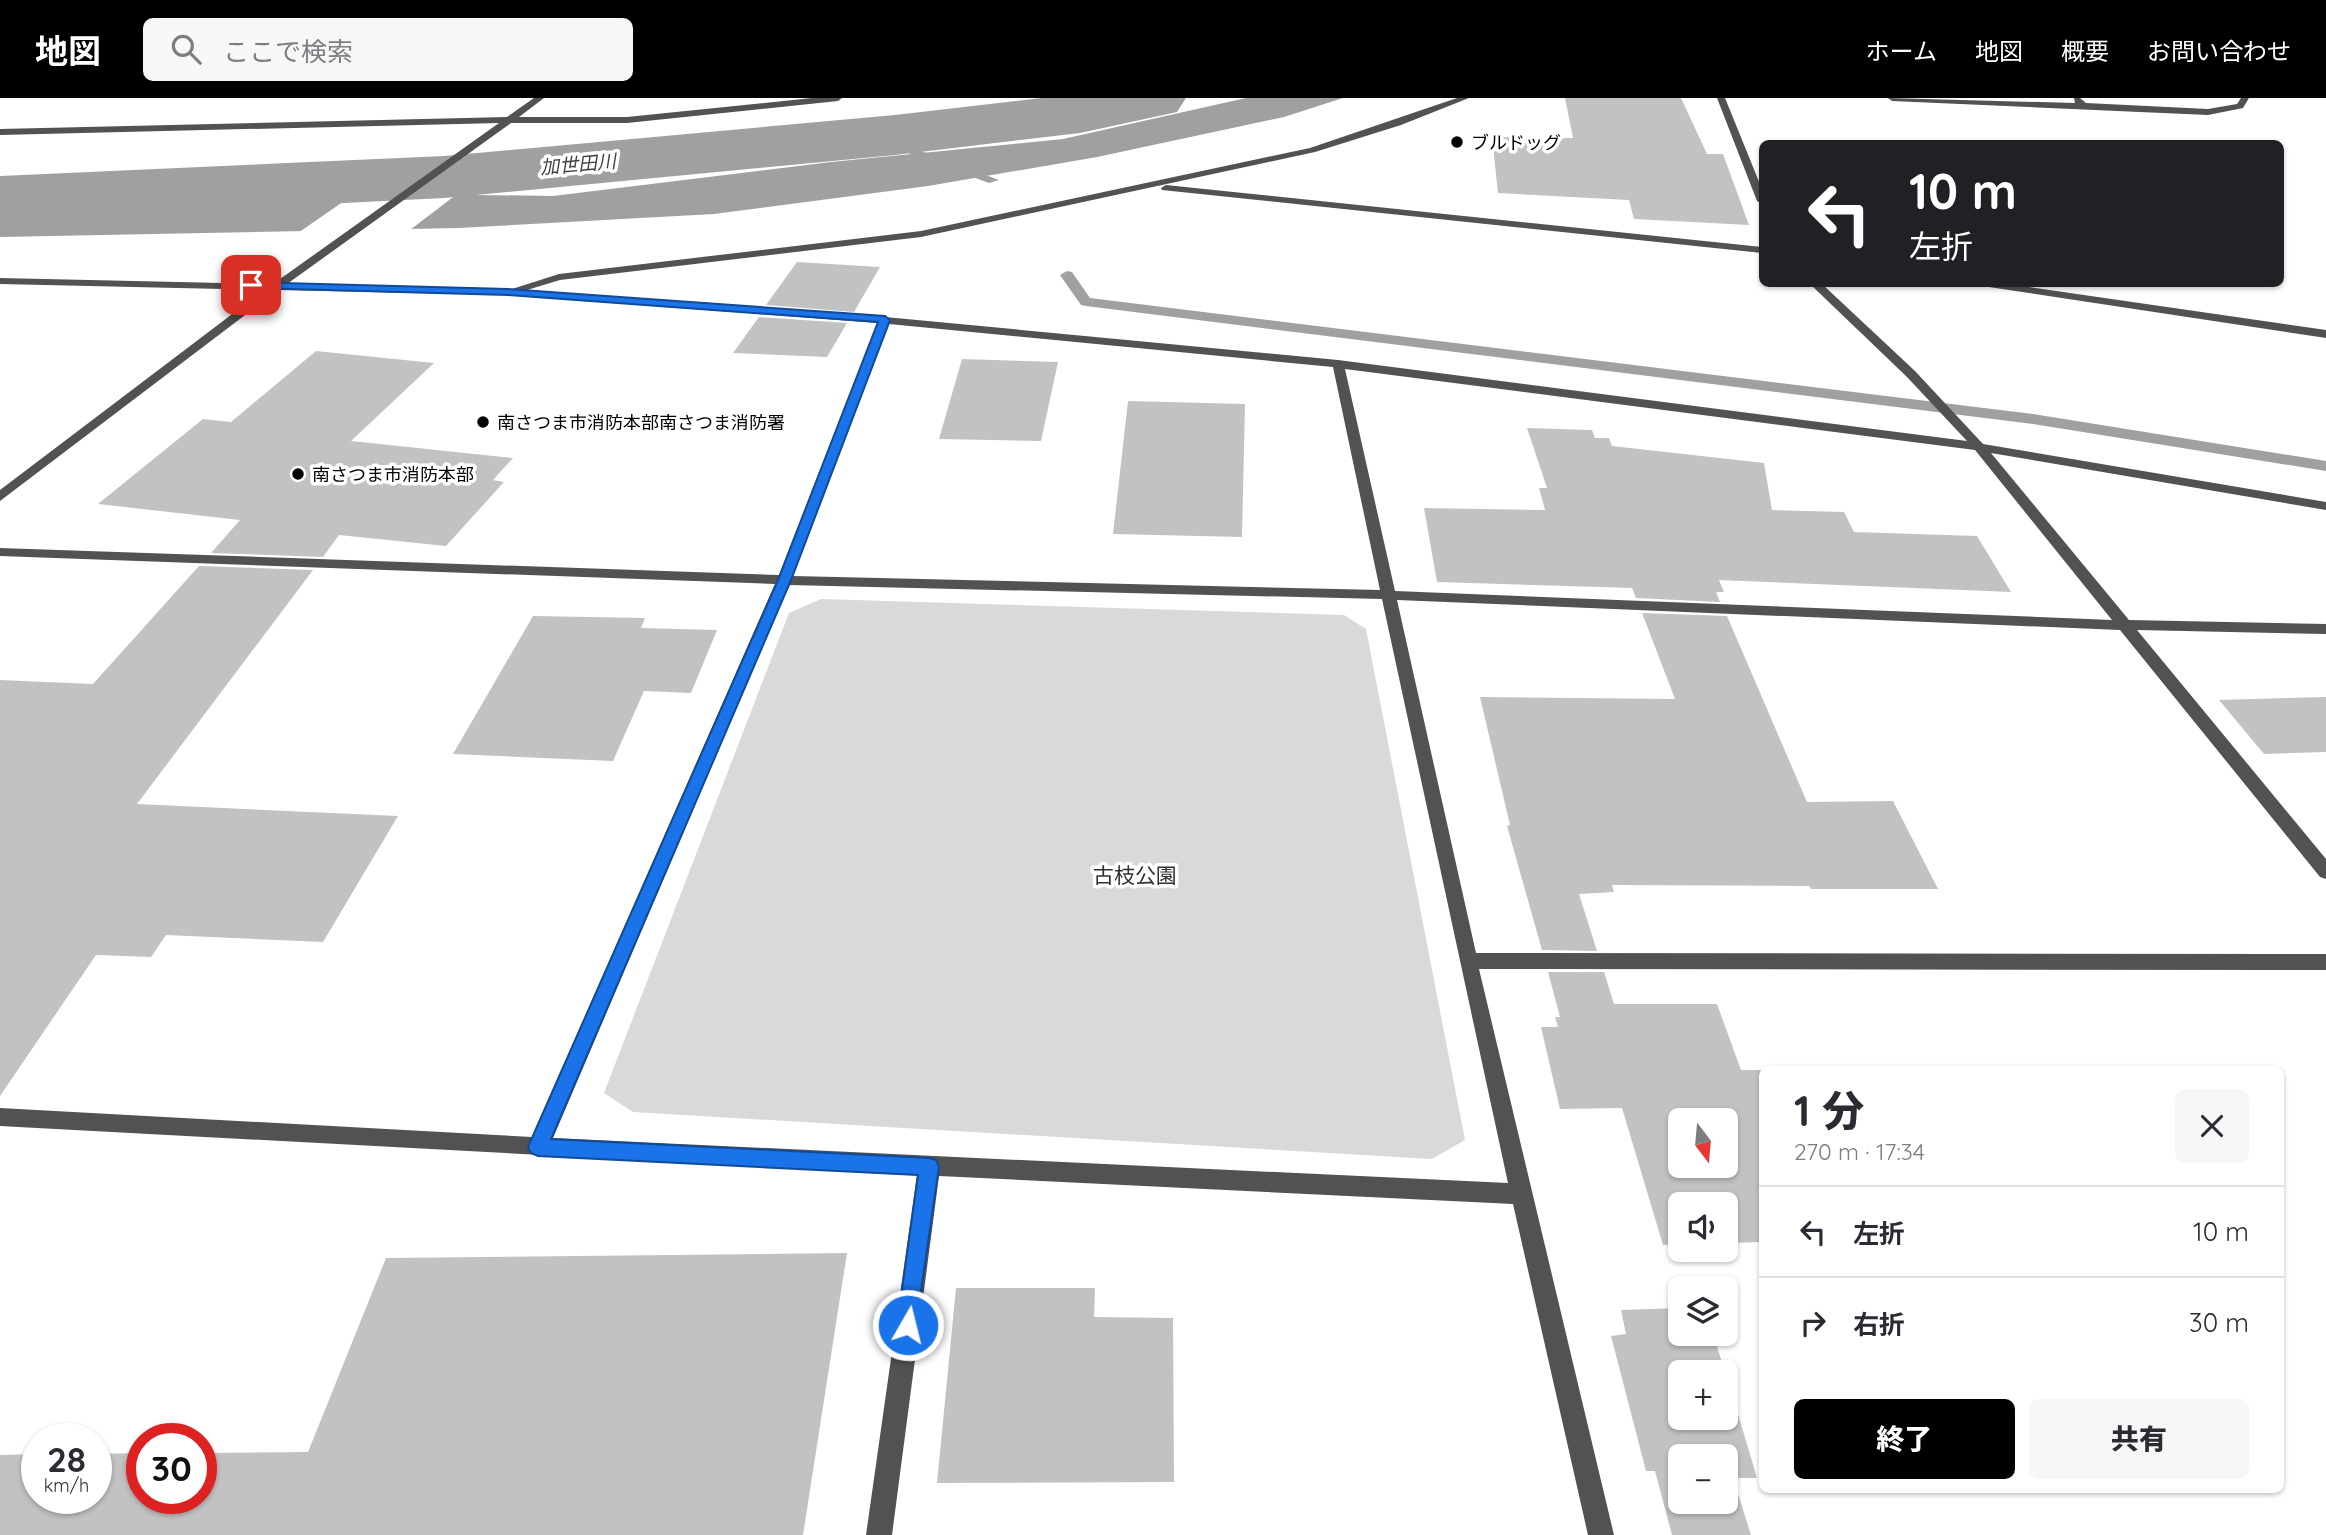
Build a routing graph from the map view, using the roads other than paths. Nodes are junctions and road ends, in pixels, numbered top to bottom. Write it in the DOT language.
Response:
graph roads {
  1 [pos="540,98"];
  2 [pos="838,98"];
  3 [pos="1465,98"];
  4 [pos="1721,98"];
  5 [pos="1892,98"];
  6 [pos="2075,98"];
  7 [pos="2245,98"];
  8 [pos="2084,106"];
  9 [pos="508,120"];
  10 [pos="0,132"];
  11 [pos="1152,187"];
  12 [pos="1759,193"];
  13 [pos="1759,250"];
  14 [pos="0,281"];
  15 [pos="278,285"];
  16 [pos="1819,287"];
  17 [pos="2009,287"];
  18 [pos="508,292"];
  19 [pos="885,320"];
  20 [pos="2326,334"];
  21 [pos="1338,364"];
  22 [pos="1979,447"];
  23 [pos="0,497"];
  24 [pos="2326,506"];
  25 [pos="0,552"];
  26 [pos="784,580"];
  27 [pos="1389,595"];
  28 [pos="2124,625"];
  29 [pos="2326,629"];
  30 [pos="2326,872"];
  31 [pos="1468,961"];
  32 [pos="2326,962"];
  33 [pos="0,1116"];
  34 [pos="538,1147"];
  35 [pos="929,1167"];
  36 [pos="1523,1194"];
  37 [pos="879,1535"];
  38 [pos="1601,1535"];
  1 -- 9 [label="street"];
  2 -- 9 [label="street"];
  3 -- 11 [label="street"];
  4 -- 12 [label="street"];
  5 -- 8 [label="street"];
  6 -- 8 [label="street"];
  7 -- 8 [label="street"];
  9 -- 10 [label="street"];
  9 -- 15 [label="street"];
  11 -- 13 [label="street"];
  11 -- 18 [label="street"];
  14 -- 15 [label="street"];
  15 -- 18 [label="street"];
  15 -- 23 [label="street"];
  16 -- 22 [label="street"];
  17 -- 20 [label="street"];
  18 -- 19 [label="street"];
  19 -- 21 [label="street"];
  19 -- 26 [label="street"];
  21 -- 22 [label="street"];
  21 -- 27 [label="street"];
  22 -- 24 [label="street"];
  22 -- 28 [label="street"];
  25 -- 26 [label="street"];
  26 -- 27 [label="street"];
  26 -- 34 [label="street"];
  27 -- 28 [label="street"];
  27 -- 31 [label="street"];
  28 -- 29 [label="street"];
  28 -- 30 [label="street"];
  31 -- 32 [label="street"];
  31 -- 36 [label="street"];
  33 -- 34 [label="street"];
  34 -- 35 [label="street"];
  35 -- 36 [label="street"];
  35 -- 37 [label="street"];
  36 -- 38 [label="street"];
}
